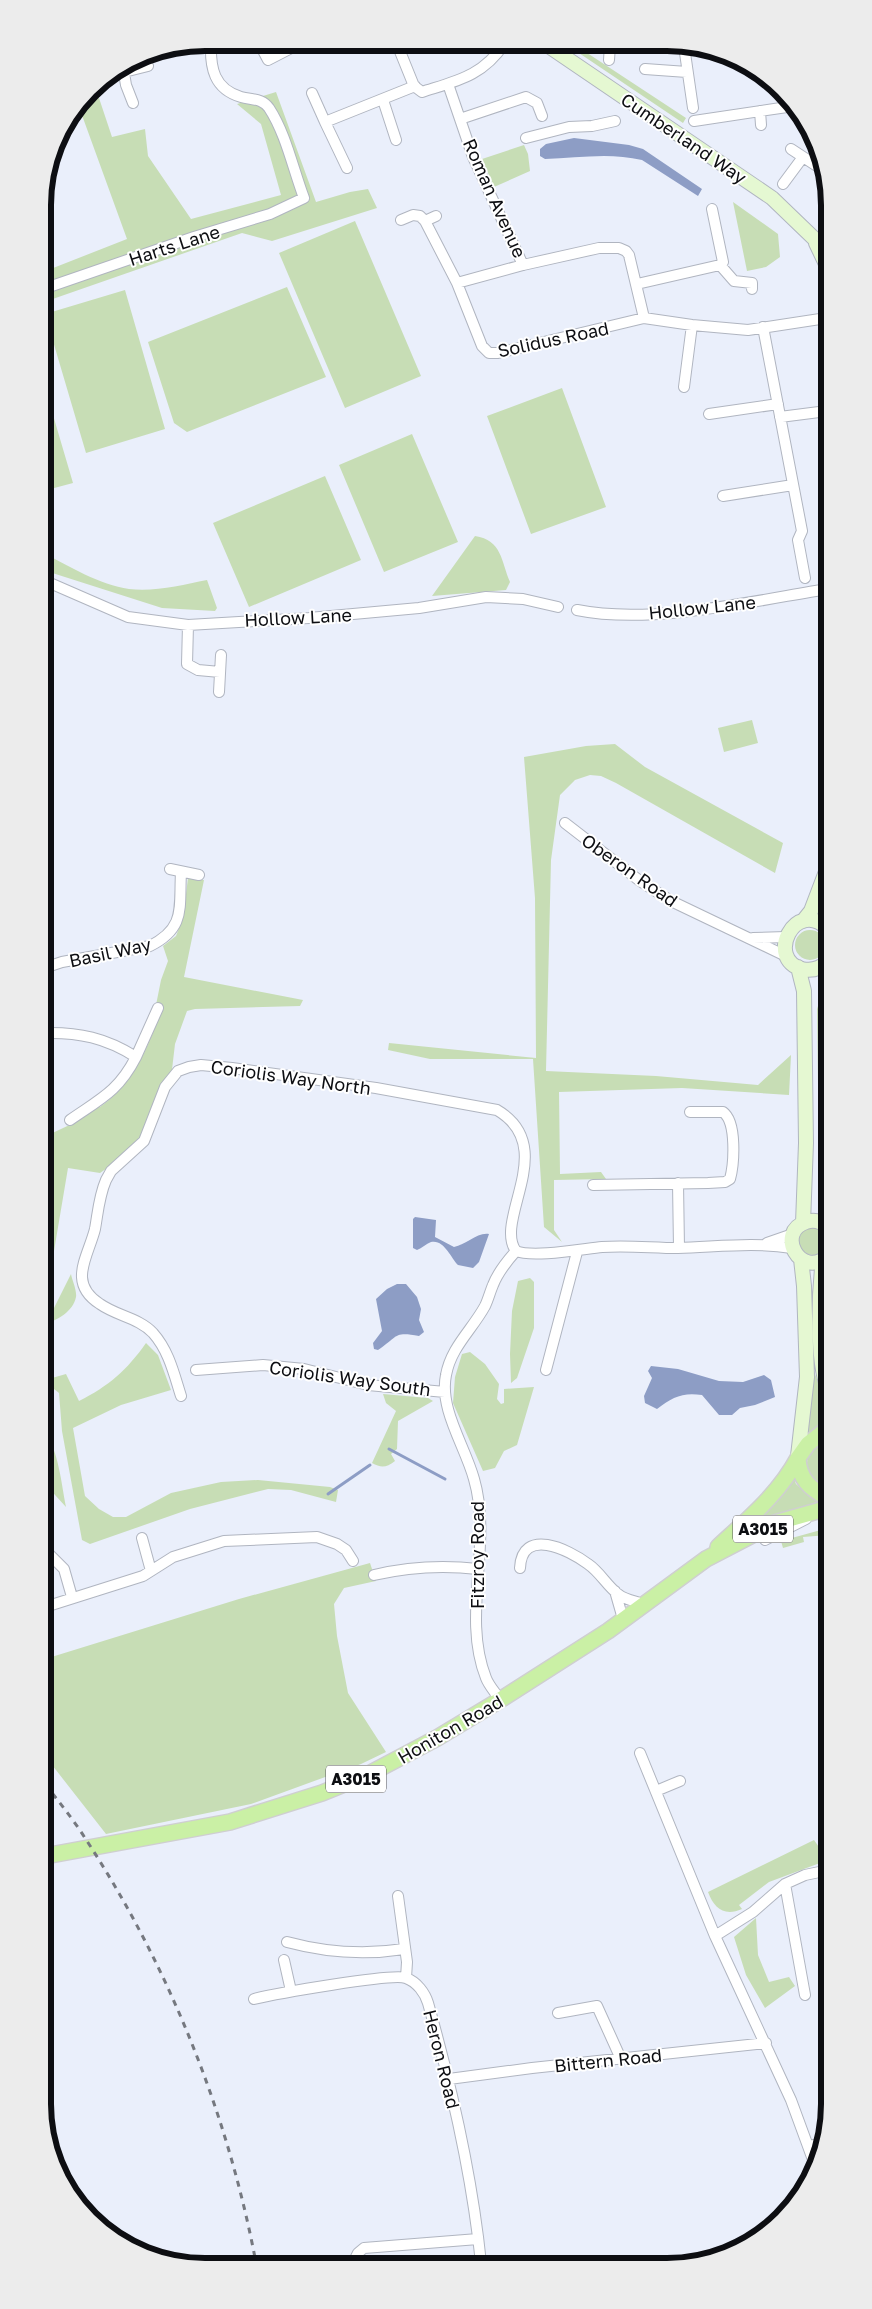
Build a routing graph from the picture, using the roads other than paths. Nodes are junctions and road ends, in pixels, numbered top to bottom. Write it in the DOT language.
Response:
graph roads {
  1 [pos="498,51"];
  2 [pos="556,51"];
  3 [pos="610,51"];
  4 [pos="210,52"];
  5 [pos="264,52"];
  6 [pos="283,52"];
  7 [pos="400,52"];
  8 [pos="685,53"];
  9 [pos="609,60"];
  10 [pos="148,66"];
  11 [pos="136,68"];
  12 [pos="646,69"];
  13 [pos="687,72"];
  14 [pos="125,74"];
  15 [pos="448,84"];
  16 [pos="415,86"];
  17 [pos="312,93"];
  18 [pos="382,100"];
  19 [pos="133,103"];
  20 [pos="786,107"];
  21 [pos="693,108"];
  22 [pos="760,110"];
  23 [pos="542,116"];
  24 [pos="460,119"];
  25 [pos="615,121"];
  26 [pos="694,121"];
  27 [pos="325,122"];
  28 [pos="761,124"];
  29 [pos="526,138"];
  30 [pos="396,140"];
  31 [pos="791,149"];
  32 [pos="802,157"];
  33 [pos="815,165"];
  34 [pos="347,168"];
  35 [pos="783,184"];
  36 [pos="712,209"];
  37 [pos="436,216"];
  38 [pos="401,220"];
  39 [pos="425,221"];
  40 [pos="815,240"];
  41 [pos="821,245"];
  42 [pos="821,253"];
  43 [pos="523,265"];
  44 [pos="720,266"];
  45 [pos="457,283"];
  46 [pos="636,284"];
  47 [pos="52,286"];
  48 [pos="752,290"];
  49 [pos="821,317"];
  50 [pos="644,318"];
  51 [pos="692,325"];
  52 [pos="763,327"];
  53 [pos="684,387"];
  54 [pos="778,404"];
  55 [pos="821,411"];
  56 [pos="709,414"];
  57 [pos="780,418"];
  58 [pos="793,485"];
  59 [pos="723,496"];
  60 [pos="805,578"];
  61 [pos="52,584"];
  62 [pos="821,590"];
  63 [pos="558,607"];
  64 [pos="577,610"];
  65 [pos="188,625"];
  66 [pos="221,655"];
  67 [pos="220,672"];
  68 [pos="219,692"];
  69 [pos="565,823"];
  70 [pos="170,869"];
  71 [pos="181,872"];
  72 [pos="199,875"];
  73 [pos="821,889"];
  74 [pos="803,921"];
  75 [pos="821,923"];
  76 [pos="786,937"];
  77 [pos="752,938"];
  78 [pos="788,957"];
  79 [pos="52,965"];
  80 [pos="821,966"];
  81 [pos="798,967"];
  82 [pos="821,968"];
  83 [pos="804,991"];
  84 [pos="158,1008"];
  85 [pos="52,1033"];
  86 [pos="136,1057"];
  87 [pos="690,1112"];
  88 [pos="70,1120"];
  89 [pos="678,1183"];
  90 [pos="593,1185"];
  91 [pos="816,1224"];
  92 [pos="793,1234"];
  93 [pos="766,1244"];
  94 [pos="679,1248"];
  95 [pos="516,1251"];
  96 [pos="577,1252"];
  97 [pos="796,1254"];
  98 [pos="820,1260"];
  99 [pos="820,1281"];
  100 [pos="820,1341"];
  101 [pos="196,1370"];
  102 [pos="546,1370"];
  103 [pos="444,1392"];
  104 [pos="181,1396"];
  105 [pos="820,1434"];
  106 [pos="798,1457"];
  107 [pos="820,1496"];
  108 [pos="820,1507"];
  109 [pos="820,1509"];
  110 [pos="142,1538"];
  111 [pos="765,1540"];
  112 [pos="51,1556"];
  113 [pos="706,1558"];
  114 [pos="353,1561"];
  115 [pos="520,1568"];
  116 [pos="478,1569"];
  117 [pos="151,1571"];
  118 [pos="374,1574"];
  119 [pos="615,1591"];
  120 [pos="72,1597"];
  121 [pos="643,1604"];
  122 [pos="51,1605"];
  123 [pos="622,1619"];
  124 [pos="500,1700"];
  125 [pos="640,1752"];
  126 [pos="680,1781"];
  127 [pos="656,1792"];
  128 [pos="51,1855"];
  129 [pos="820,1872"];
  130 [pos="785,1884"];
  131 [pos="398,1896"];
  132 [pos="714,1936"];
  133 [pos="287,1942"];
  134 [pos="404,1949"];
  135 [pos="284,1960"];
  136 [pos="406,1978"];
  137 [pos="291,1991"];
  138 [pos="805,1995"];
  139 [pos="254,1999"];
  140 [pos="558,2013"];
  141 [pos="766,2042"];
  142 [pos="621,2059"];
  143 [pos="450,2079"];
  144 [pos="816,2144"];
  145 [pos="809,2146"];
  146 [pos="812,2155"];
  147 [pos="478,2238"];
  148 [pos="356,2258"];
  149 [pos="480,2258"];
  1 -- 15 [label="street"];
  2 -- 40 [label="main road, Cumberland Way"];
  3 -- 9 [label="street"];
  4 -- 47 [label="street, Harts Lane"];
  5 -- 6 [label="street"];
  7 -- 16 [label="street"];
  8 -- 13 [label="street"];
  10 -- 11 [label="street"];
  12 -- 13 [label="street"];
  13 -- 21 [label="street"];
  14 -- 19 [label="street"];
  15 -- 16 [label="street"];
  15 -- 24 [label="street, Roman Avenue"];
  16 -- 18 [label="street"];
  17 -- 27 [label="street"];
  18 -- 27 [label="street"];
  18 -- 30 [label="street"];
  20 -- 22 [label="street"];
  22 -- 26 [label="street"];
  22 -- 28 [label="street"];
  23 -- 24 [label="street"];
  24 -- 43 [label="street, Roman Avenue"];
  25 -- 29 [label="street"];
  27 -- 34 [label="street"];
  31 -- 32 [label="street"];
  32 -- 33 [label="street"];
  32 -- 35 [label="street"];
  36 -- 44 [label="street"];
  37 -- 39 [label="street"];
  38 -- 39 [label="street"];
  39 -- 45 [label="street, Solidus Road"];
  40 -- 41 [label="main road, Cumberland Way"];
  40 -- 42 [label="main road, Cumberland Way"];
  43 -- 45 [label="street"];
  43 -- 46 [label="street, Roman Avenue"];
  44 -- 46 [label="street"];
  44 -- 48 [label="street"];
  45 -- 50 [label="street, Solidus Road"];
  46 -- 50 [label="street, Roman Avenue"];
  49 -- 52 [label="street"];
  50 -- 51 [label="street"];
  51 -- 52 [label="street"];
  51 -- 53 [label="street"];
  52 -- 54 [label="street"];
  54 -- 56 [label="street"];
  54 -- 57 [label="street"];
  55 -- 57 [label="street"];
  57 -- 58 [label="street"];
  58 -- 59 [label="street"];
  58 -- 60 [label="street"];
  61 -- 65 [label="street, Hollow Lane"];
  62 -- 64 [label="street, Hollow Lane"];
  63 -- 65 [label="street, Hollow Lane"];
  65 -- 67 [label="street"];
  66 -- 67 [label="street"];
  67 -- 68 [label="street"];
  69 -- 77 [label="street, Oberon Road"];
  70 -- 71 [label="street"];
  71 -- 72 [label="street"];
  71 -- 79 [label="street, Basil Way"];
  73 -- 74 [label="main road"];
  74 -- 75 [label="main road"];
  74 -- 76 [label="main road"];
  76 -- 77 [label="street, Oberon Road"];
  76 -- 78 [label="main road"];
  77 -- 78 [label="street, Oberon Road"];
  78 -- 81 [label="main road"];
  80 -- 81 [label="main road"];
  81 -- 83 [label="main road"];
  82 -- 83 [label="main road"];
  83 -- 91 [label="main road"];
  84 -- 86 [label="street"];
  85 -- 86 [label="street"];
  86 -- 88 [label="street"];
  87 -- 89 [label="street"];
  89 -- 90 [label="street"];
  89 -- 94 [label="street"];
  91 -- 92 [label="main road"];
  92 -- 93 [label="street"];
  92 -- 97 [label="main road"];
  93 -- 94 [label="street"];
  93 -- 97 [label="street"];
  94 -- 96 [label="street"];
  95 -- 96 [label="street"];
  95 -- 103 [label="street, Fitzroy Road"];
  95 -- 104 [label="street, Coriolis Way North"];
  96 -- 102 [label="street"];
  97 -- 98 [label="main road"];
  97 -- 106 [label="main road"];
  99 -- 100 [label="main road"];
  101 -- 103 [label="street, Coriolis Way South"];
  103 -- 116 [label="street, Fitzroy Road"];
  105 -- 106 [label="main road, Honiton Road"];
  106 -- 107 [label="main road"];
  106 -- 113 [label="main road, Honiton Road"];
  108 -- 113 [label="main road, Honiton Road / A3015"];
  109 -- 111 [label="street"];
  110 -- 117 [label="street"];
  112 -- 120 [label="street"];
  113 -- 121 [label="main road, Honiton Road"];
  114 -- 117 [label="street"];
  115 -- 119 [label="street"];
  116 -- 118 [label="street"];
  116 -- 124 [label="street, Fitzroy Road"];
  117 -- 120 [label="street"];
  119 -- 121 [label="street"];
  119 -- 123 [label="street"];
  120 -- 122 [label="street"];
  121 -- 123 [label="main road, Honiton Road"];
  123 -- 124 [label="main road, Honiton Road"];
  124 -- 128 [label="main road, Honiton Road / A3015"];
  125 -- 127 [label="street"];
  126 -- 127 [label="street"];
  127 -- 132 [label="street"];
  129 -- 130 [label="street"];
  130 -- 132 [label="street"];
  130 -- 138 [label="street"];
  131 -- 134 [label="street"];
  132 -- 141 [label="street"];
  133 -- 134 [label="street"];
  134 -- 136 [label="street"];
  135 -- 137 [label="street"];
  136 -- 137 [label="street"];
  136 -- 143 [label="street, Heron Road"];
  137 -- 139 [label="street"];
  140 -- 142 [label="street"];
  141 -- 142 [label="street, Bittern Road"];
  141 -- 145 [label="street"];
  142 -- 143 [label="street, Bittern Road"];
  143 -- 147 [label="street, Heron Road"];
  144 -- 145 [label="street"];
  145 -- 146 [label="street"];
  147 -- 148 [label="street"];
  147 -- 149 [label="street, Heron Road"];
}
